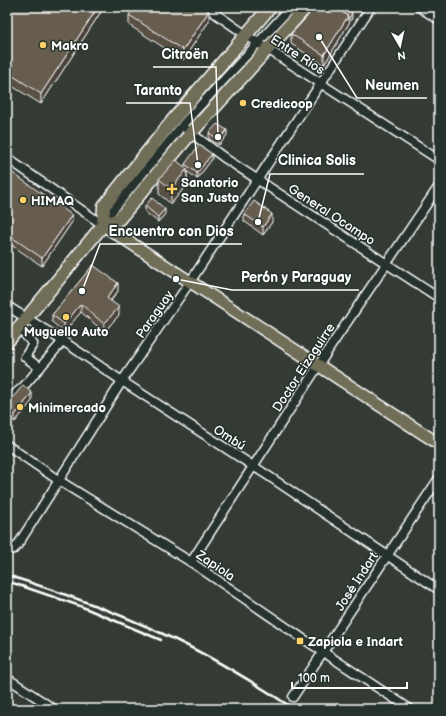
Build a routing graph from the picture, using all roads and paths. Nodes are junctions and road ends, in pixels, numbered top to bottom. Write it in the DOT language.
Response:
graph roads {
  1 [pos="206,7"];
  2 [pos="270,7"];
  3 [pos="291,7"];
  4 [pos="297,7"];
  5 [pos="306,7"];
  6 [pos="371,7"];
  7 [pos="419,7"];
  8 [pos="439,20"];
  9 [pos="246,34"];
  10 [pos="263,46"];
  11 [pos="321,83"];
  12 [pos="182,126"];
  13 [pos="7,159"];
  14 [pos="439,160"];
  15 [pos="257,180"];
  16 [pos="439,186"];
  17 [pos="103,225"];
  18 [pos="387,264"];
  19 [pos="190,282"];
  20 [pos="439,298"];
  21 [pos="7,306"];
  22 [pos="23,323"];
  23 [pos="63,341"];
  24 [pos="7,342"];
  25 [pos="319,365"];
  26 [pos="40,368"];
  27 [pos="122,381"];
  28 [pos="7,401"];
  29 [pos="439,444"];
  30 [pos="7,445"];
  31 [pos="253,466"];
  32 [pos="439,478"];
  33 [pos="58,480"];
  34 [pos="7,550"];
  35 [pos="387,556"];
  36 [pos="191,562"];
  37 [pos="439,590"];
  38 [pos="324,652"];
  39 [pos="7,678"];
  40 [pos="293,697"];
  41 [pos="54,709"];
  42 [pos="410,709"];
  1 -- 9 [label="street, Entre Ríos"];
  2 -- 9 [label="highway"];
  3 -- 10 [label="street"];
  4 -- 10 [label="street"];
  5 -- 10 [label="highway"];
  6 -- 11 [label="street, Paraguay"];
  7 -- 8 [label="street"];
  9 -- 10 [label="street, Entre Ríos"];
  9 -- 12 [label="highway"];
  10 -- 11 [label="street, Entre Ríos"];
  10 -- 12 [label="highway"];
  11 -- 14 [label="street, Entre Ríos"];
  11 -- 15 [label="street, Paraguay"];
  12 -- 15 [label="street, General Ocampo"];
  12 -- 17 [label="highway"];
  12 -- 17 [label="highway"];
  13 -- 17 [label="street"];
  15 -- 18 [label="street, General Ocampo"];
  15 -- 19 [label="street, Paraguay"];
  16 -- 18 [label="street, Doctor Eizaguirre"];
  17 -- 19 [label="main road"];
  17 -- 22 [label="highway"];
  18 -- 20 [label="street, General Ocampo"];
  18 -- 25 [label="street, Doctor Eizaguirre"];
  19 -- 25 [label="main road"];
  19 -- 27 [label="street, Paraguay"];
  21 -- 22 [label="street, Ombú"];
  22 -- 23 [label="street, Ombú"];
  22 -- 24 [label="highway"];
  22 -- 26 [label="street"];
  23 -- 26 [label="street"];
  23 -- 27 [label="street, Ombú"];
  25 -- 29 [label="main road"];
  25 -- 31 [label="street, Doctor Eizaguirre"];
  26 -- 28 [label="street"];
  27 -- 31 [label="street, Ombú"];
  27 -- 33 [label="street, Paraguay"];
  30 -- 33 [label="street, Zapiola"];
  31 -- 35 [label="street, Ombú"];
  31 -- 36 [label="street, Doctor Eizaguirre"];
  32 -- 35 [label="street, José Indart"];
  33 -- 34 [label="street, Paraguay"];
  33 -- 36 [label="street, Zapiola"];
  35 -- 37 [label="street, Ombú"];
  35 -- 38 [label="street, José Indart"];
  36 -- 38 [label="street, Zapiola"];
  38 -- 40 [label="street, José Indart"];
  38 -- 42 [label="street, Zapiola"];
  39 -- 41 [label="street"];
}
